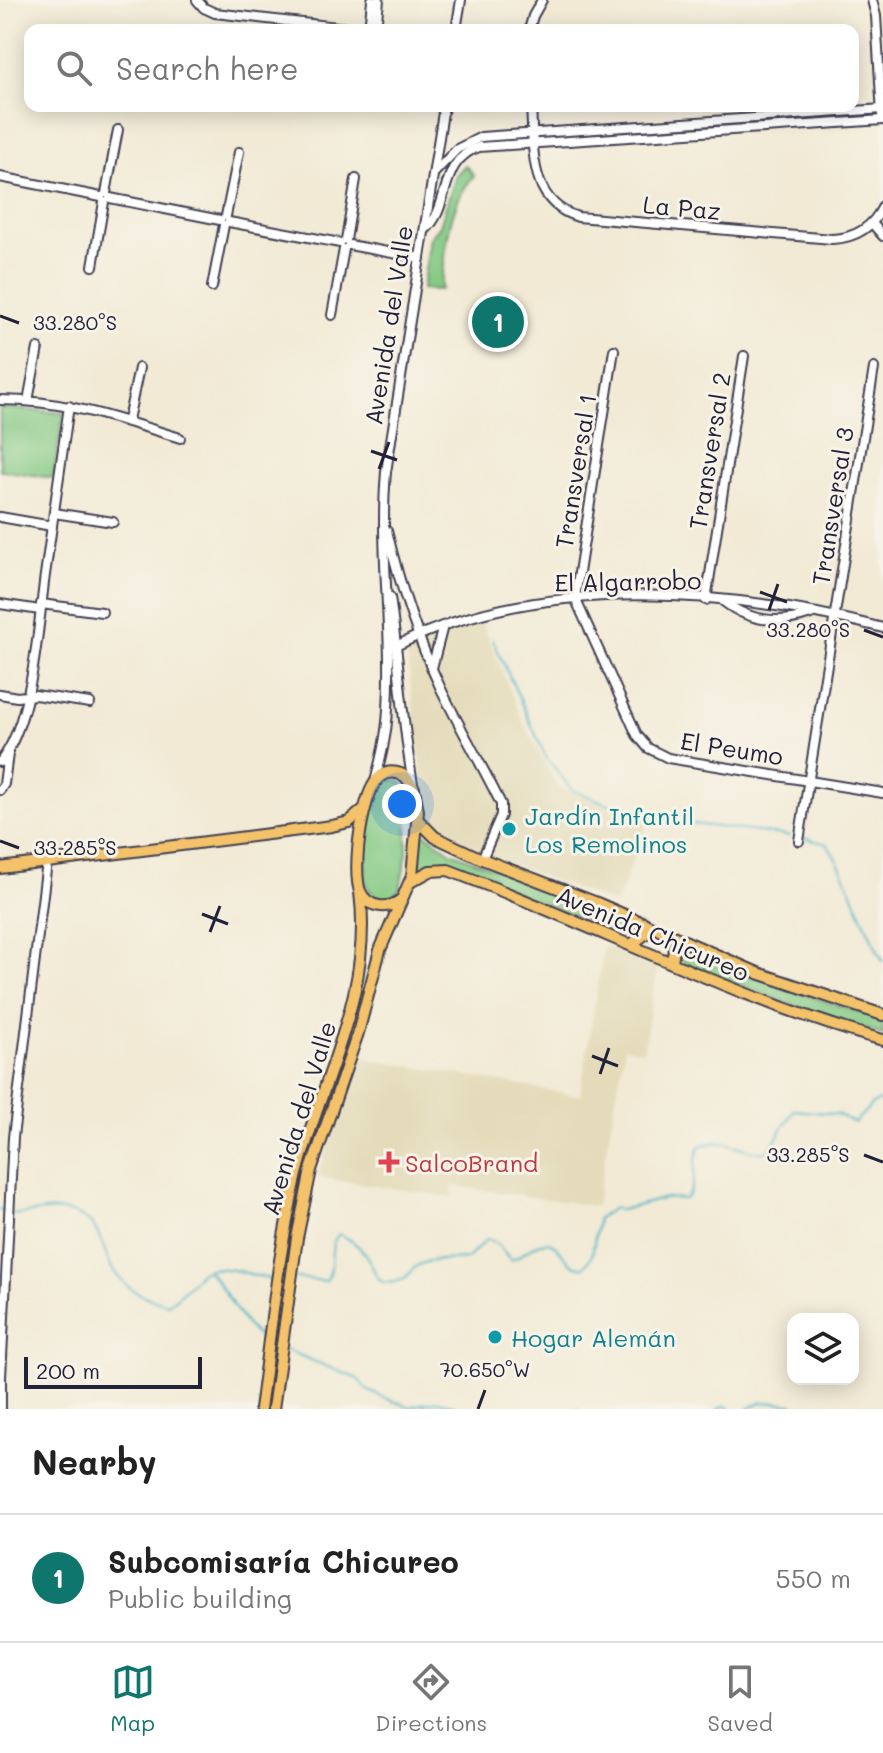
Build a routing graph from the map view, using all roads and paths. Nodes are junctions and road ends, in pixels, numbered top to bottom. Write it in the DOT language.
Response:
graph roads {
  1 [pos="197,0"];
  2 [pos="372,0"];
  3 [pos="379,0"];
  4 [pos="461,0"];
  5 [pos="542,0"];
  6 [pos="872,0"];
  7 [pos="320,24"];
  8 [pos="371,24"];
  9 [pos="372,24"];
  10 [pos="457,24"];
  11 [pos="531,24"];
  12 [pos="882,110"];
  13 [pos="443,112"];
  14 [pos="531,112"];
  15 [pos="852,112"];
  16 [pos="859,112"];
  17 [pos="883,121"];
  18 [pos="118,130"];
  19 [pos="533,133"];
  20 [pos="534,143"];
  21 [pos="239,152"];
  22 [pos="433,173"];
  23 [pos="0,177"];
  24 [pos="356,179"];
  25 [pos="105,197"];
  26 [pos="883,206"];
  27 [pos="225,221"];
  28 [pos="872,223"];
  29 [pos="424,231"];
  30 [pos="883,236"];
  31 [pos="345,244"];
  32 [pos="420,258"];
  33 [pos="93,266"];
  34 [pos="212,287"];
  35 [pos="332,315"];
  36 [pos="38,348"];
  37 [pos="614,350"];
  38 [pos="744,356"];
  39 [pos="139,368"];
  40 [pos="874,368"];
  41 [pos="0,400"];
  42 [pos="28,401"];
  43 [pos="69,406"];
  44 [pos="128,420"];
  45 [pos="180,438"];
  46 [pos="54,513"];
  47 [pos="383,516"];
  48 [pos="0,517"];
  49 [pos="113,522"];
  50 [pos="52,526"];
  51 [pos="384,552"];
  52 [pos="575,598"];
  53 [pos="706,600"];
  54 [pos="722,601"];
  55 [pos="0,604"];
  56 [pos="41,607"];
  57 [pos="102,612"];
  58 [pos="812,614"];
  59 [pos="834,616"];
  60 [pos="443,626"];
  61 [pos="883,628"];
  62 [pos="418,635"];
  63 [pos="398,645"];
  64 [pos="432,668"];
  65 [pos="0,694"];
  66 [pos="27,696"];
  67 [pos="90,703"];
  68 [pos="8,753"];
  69 [pos="0,762"];
  70 [pos="809,781"];
  71 [pos="374,783"];
  72 [pos="413,784"];
  73 [pos="0,790"];
  74 [pos="883,793"];
  75 [pos="366,805"];
  76 [pos="418,820"];
  77 [pos="332,826"];
  78 [pos="799,841"];
  79 [pos="359,843"];
  80 [pos="482,859"];
  81 [pos="47,862"];
  82 [pos="0,868"];
  83 [pos="410,882"];
  84 [pos="359,886"];
  85 [pos="402,899"];
  86 [pos="644,923"];
  87 [pos="687,942"];
  88 [pos="632,944"];
  89 [pos="672,962"];
  90 [pos="883,1015"];
  91 [pos="883,1040"];
  92 [pos="1,1409"];
  93 [pos="260,1409"];
  94 [pos="273,1409"];
  1 -- 7 [label="street"];
  2 -- 8 [label="street"];
  3 -- 9 [label="street"];
  4 -- 10 [label="street"];
  5 -- 11 [label="street"];
  6 -- 12 [label="street"];
  12 -- 16 [label="street"];
  12 -- 17 [label="street"];
  13 -- 22 [label="street, Avenida del Valle"];
  14 -- 19 [label="street, La Paz"];
  15 -- 19 [label="street"];
  17 -- 20 [label="street"];
  18 -- 25 [label="street"];
  19 -- 20 [label="street, La Paz"];
  19 -- 22 [label="street"];
  20 -- 28 [label="street, La Paz"];
  20 -- 29 [label="street"];
  21 -- 27 [label="street"];
  22 -- 29 [label="street, Avenida del Valle"];
  23 -- 25 [label="street"];
  24 -- 31 [label="street"];
  25 -- 27 [label="street"];
  25 -- 33 [label="street"];
  26 -- 28 [label="street"];
  27 -- 31 [label="street"];
  27 -- 34 [label="street"];
  28 -- 30 [label="street"];
  29 -- 32 [label="street, Avenida del Valle"];
  31 -- 32 [label="street"];
  31 -- 35 [label="street"];
  32 -- 47 [label="street, Avenida del Valle"];
  36 -- 42 [label="street"];
  37 -- 52 [label="street, Transversal 1"];
  38 -- 53 [label="street, Transversal 2"];
  39 -- 44 [label="street"];
  40 -- 59 [label="street, Transversal 3"];
  41 -- 42 [label="street"];
  42 -- 43 [label="street"];
  43 -- 44 [label="street"];
  43 -- 46 [label="street"];
  44 -- 45 [label="street"];
  46 -- 49 [label="street"];
  46 -- 50 [label="street"];
  47 -- 51 [label="street, Avenida del Valle"];
  47 -- 62 [label="street"];
  48 -- 50 [label="street"];
  50 -- 56 [label="street"];
  51 -- 63 [label="street, Avenida del Valle"];
  51 -- 71 [label="street, Avenida del Valle"];
  52 -- 53 [label="street, El Algarrobo"];
  52 -- 60 [label="street, El Algarrobo"];
  52 -- 70 [label="street, El Peumo"];
  53 -- 54 [label="street, El Algarrobo"];
  54 -- 58 [label="street, El Algarrobo"];
  54 -- 58 [label="street"];
  55 -- 56 [label="street"];
  56 -- 57 [label="street"];
  56 -- 66 [label="street"];
  58 -- 59 [label="street"];
  59 -- 61 [label="street"];
  59 -- 70 [label="street, Transversal 3"];
  60 -- 62 [label="street, El Algarrobo"];
  60 -- 64 [label="street"];
  62 -- 63 [label="street, El Algarrobo"];
  62 -- 64 [label="street"];
  63 -- 72 [label="street, Avenida del Valle"];
  64 -- 80 [label="street"];
  65 -- 66 [label="street"];
  66 -- 67 [label="street"];
  66 -- 68 [label="street"];
  68 -- 69 [label="street"];
  68 -- 73 [label="street"];
  70 -- 74 [label="street, El Peumo"];
  70 -- 78 [label="street, Transversal 3"];
  71 -- 72 [label="main road"];
  71 -- 75 [label="main road, Avenida del Valle"];
  72 -- 76 [label="main road, Avenida del Valle"];
  75 -- 77 [label="main road"];
  75 -- 79 [label="main road, Avenida del Valle"];
  76 -- 80 [label="main road, Avenida Chicureo"];
  76 -- 83 [label="main road, Avenida del Valle"];
  77 -- 79 [label="main road"];
  77 -- 81 [label="main road"];
  79 -- 84 [label="main road, Avenida del Valle"];
  80 -- 86 [label="main road, Avenida Chicureo"];
  81 -- 82 [label="main road"];
  81 -- 92 [label="street"];
  83 -- 85 [label="main road, Avenida del Valle"];
  83 -- 88 [label="main road, Avenida Chicureo"];
  84 -- 85 [label="main road"];
  84 -- 93 [label="main road, Avenida del Valle"];
  85 -- 94 [label="main road, Avenida del Valle"];
  86 -- 87 [label="main road, Avenida Chicureo"];
  86 -- 88 [label="main road"];
  87 -- 89 [label="main road"];
  87 -- 90 [label="main road, Avenida Chicureo"];
  88 -- 89 [label="main road, Avenida Chicureo"];
  89 -- 91 [label="main road, Avenida Chicureo"];
}
